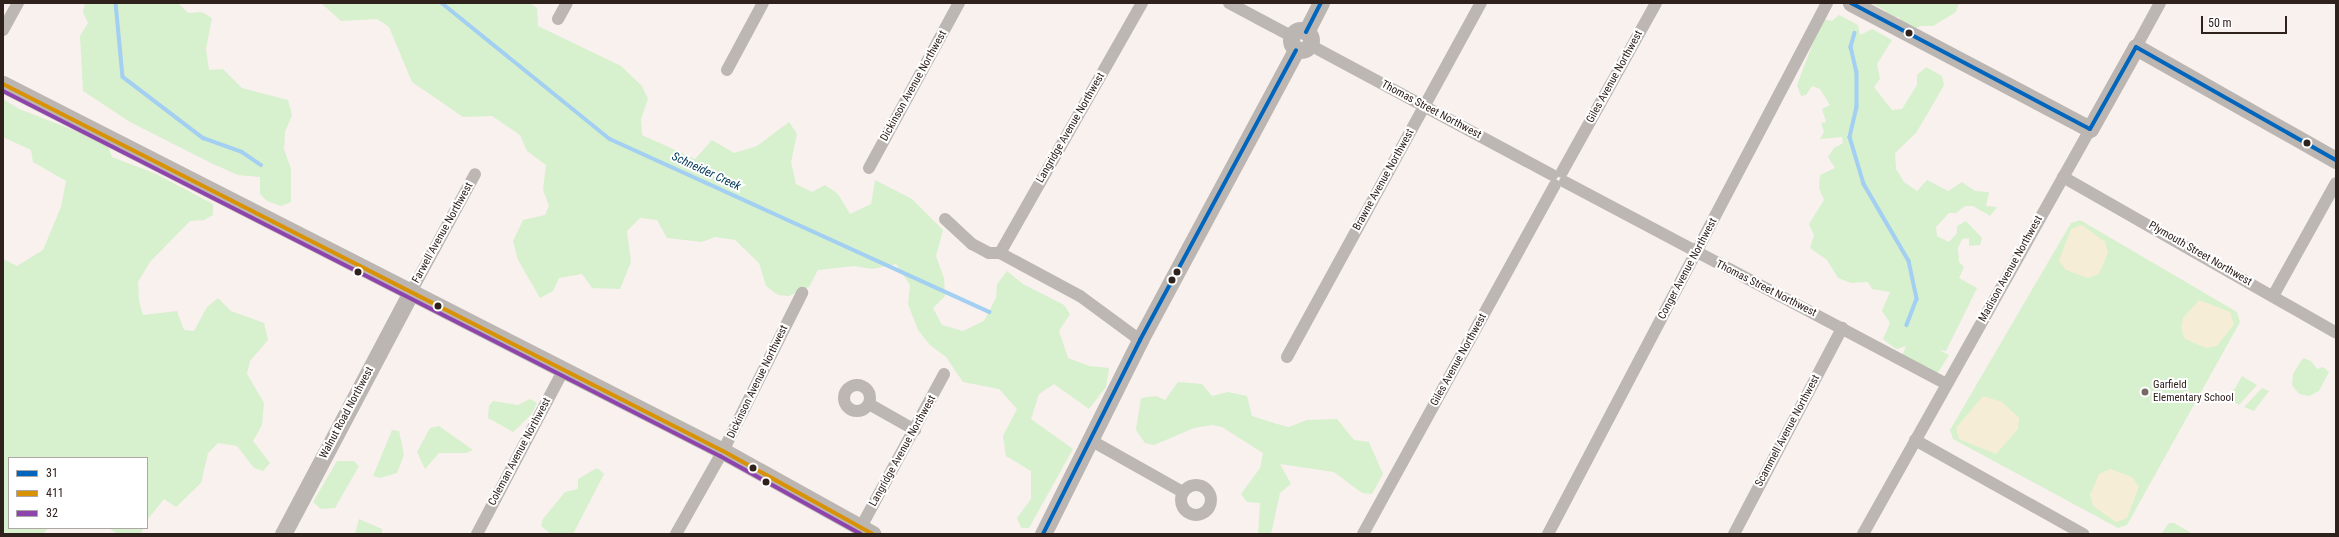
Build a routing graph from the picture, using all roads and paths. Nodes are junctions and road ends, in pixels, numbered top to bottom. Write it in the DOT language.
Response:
graph roads {
  1 [pos="18,3"];
  2 [pos="567,3"];
  3 [pos="763,3"];
  4 [pos="959,3"];
  5 [pos="1142,3"];
  6 [pos="1229,3"];
  7 [pos="1321,3"];
  8 [pos="1481,3"];
  9 [pos="1656,3"];
  10 [pos="1827,3"];
  11 [pos="1851,3"];
  12 [pos="2160,3"];
  13 [pos="558,19"];
  14 [pos="3,30"];
  15 [pos="1301,41"];
  16 [pos="2136,47"];
  17 [pos="727,70"];
  18 [pos="3,84"];
  19 [pos="1424,107"];
  20 [pos="2090,129"];
  21 [pos="2336,160"];
  22 [pos="869,168"];
  23 [pos="475,174"];
  24 [pos="2063,177"];
  25 [pos="1558,179"];
  26 [pos="2336,183"];
  27 [pos="946,219"];
  28 [pos="1696,252"];
  29 [pos="1000,254"];
  30 [pos="411,292"];
  31 [pos="802,293"];
  32 [pos="2273,296"];
  33 [pos="1842,328"];
  34 [pos="2336,333"];
  35 [pos="1140,340"];
  36 [pos="1287,357"];
  37 [pos="564,369"];
  38 [pos="944,374"];
  39 [pos="1946,384"];
  40 [pos="869,404"];
  41 [pos="914,430"];
  42 [pos="1915,440"];
  43 [pos="1092,441"];
  44 [pos="723,451"];
  45 [pos="1183,492"];
  46 [pos="867,531"];
  47 [pos="283,534"];
  48 [pos="477,534"];
  49 [pos="676,534"];
  50 [pos="1043,534"];
  51 [pos="1363,534"];
  52 [pos="1548,534"];
  53 [pos="1734,534"];
  54 [pos="1863,534"];
  55 [pos="2083,534"];
  1 -- 14 [label="street"];
  2 -- 13 [label="street"];
  3 -- 17 [label="street"];
  4 -- 22 [label="street, Dickinson Avenue Northwest"];
  5 -- 29 [label="street, Langridge Avenue Northwest"];
  6 -- 15 [label="street, Thomas Street Northwest"];
  7 -- 15 [label="street"];
  8 -- 19 [label="street, Brawne Avenue Northwest"];
  9 -- 25 [label="street, Giles Avenue Northwest"];
  10 -- 28 [label="street, Conger Avenue Northwest"];
  11 -- 20 [label="street"];
  12 -- 16 [label="street, Madison Avenue Northwest"];
  15 -- 19 [label="street, Thomas Street Northwest"];
  15 -- 35 [label="street"];
  16 -- 20 [label="street, Madison Avenue Northwest"];
  16 -- 21 [label="street"];
  18 -- 30 [label="street"];
  19 -- 25 [label="street, Thomas Street Northwest"];
  19 -- 36 [label="street, Brawne Avenue Northwest"];
  20 -- 24 [label="street, Madison Avenue Northwest"];
  23 -- 30 [label="street, Farwell Avenue Northwest"];
  24 -- 32 [label="street, Plymouth Street Northwest"];
  24 -- 39 [label="street, Madison Avenue Northwest"];
  25 -- 28 [label="street, Thomas Street Northwest"];
  25 -- 51 [label="street, Giles Avenue Northwest"];
  26 -- 32 [label="street"];
  27 -- 29 [label="street"];
  28 -- 33 [label="street, Thomas Street Northwest"];
  28 -- 52 [label="street, Conger Avenue Northwest"];
  29 -- 35 [label="street"];
  30 -- 37 [label="street"];
  30 -- 47 [label="street, Walnut Road Northwest"];
  31 -- 44 [label="street, Dickinson Avenue Northwest"];
  32 -- 34 [label="street, Plymouth Street Northwest"];
  33 -- 39 [label="street, Thomas Street Northwest"];
  33 -- 53 [label="street, Scammell Avenue Northwest"];
  35 -- 43 [label="street"];
  37 -- 44 [label="street"];
  37 -- 48 [label="street, Coleman Avenue Northwest"];
  38 -- 41 [label="street, Langridge Avenue Northwest"];
  39 -- 42 [label="street, Madison Avenue Northwest"];
  40 -- 41 [label="street"];
  41 -- 46 [label="street, Langridge Avenue Northwest"];
  42 -- 54 [label="street, Madison Avenue Northwest"];
  42 -- 55 [label="street"];
  43 -- 45 [label="street"];
  43 -- 50 [label="street"];
  44 -- 46 [label="street"];
  44 -- 49 [label="street, Dickinson Avenue Northwest"];
}
